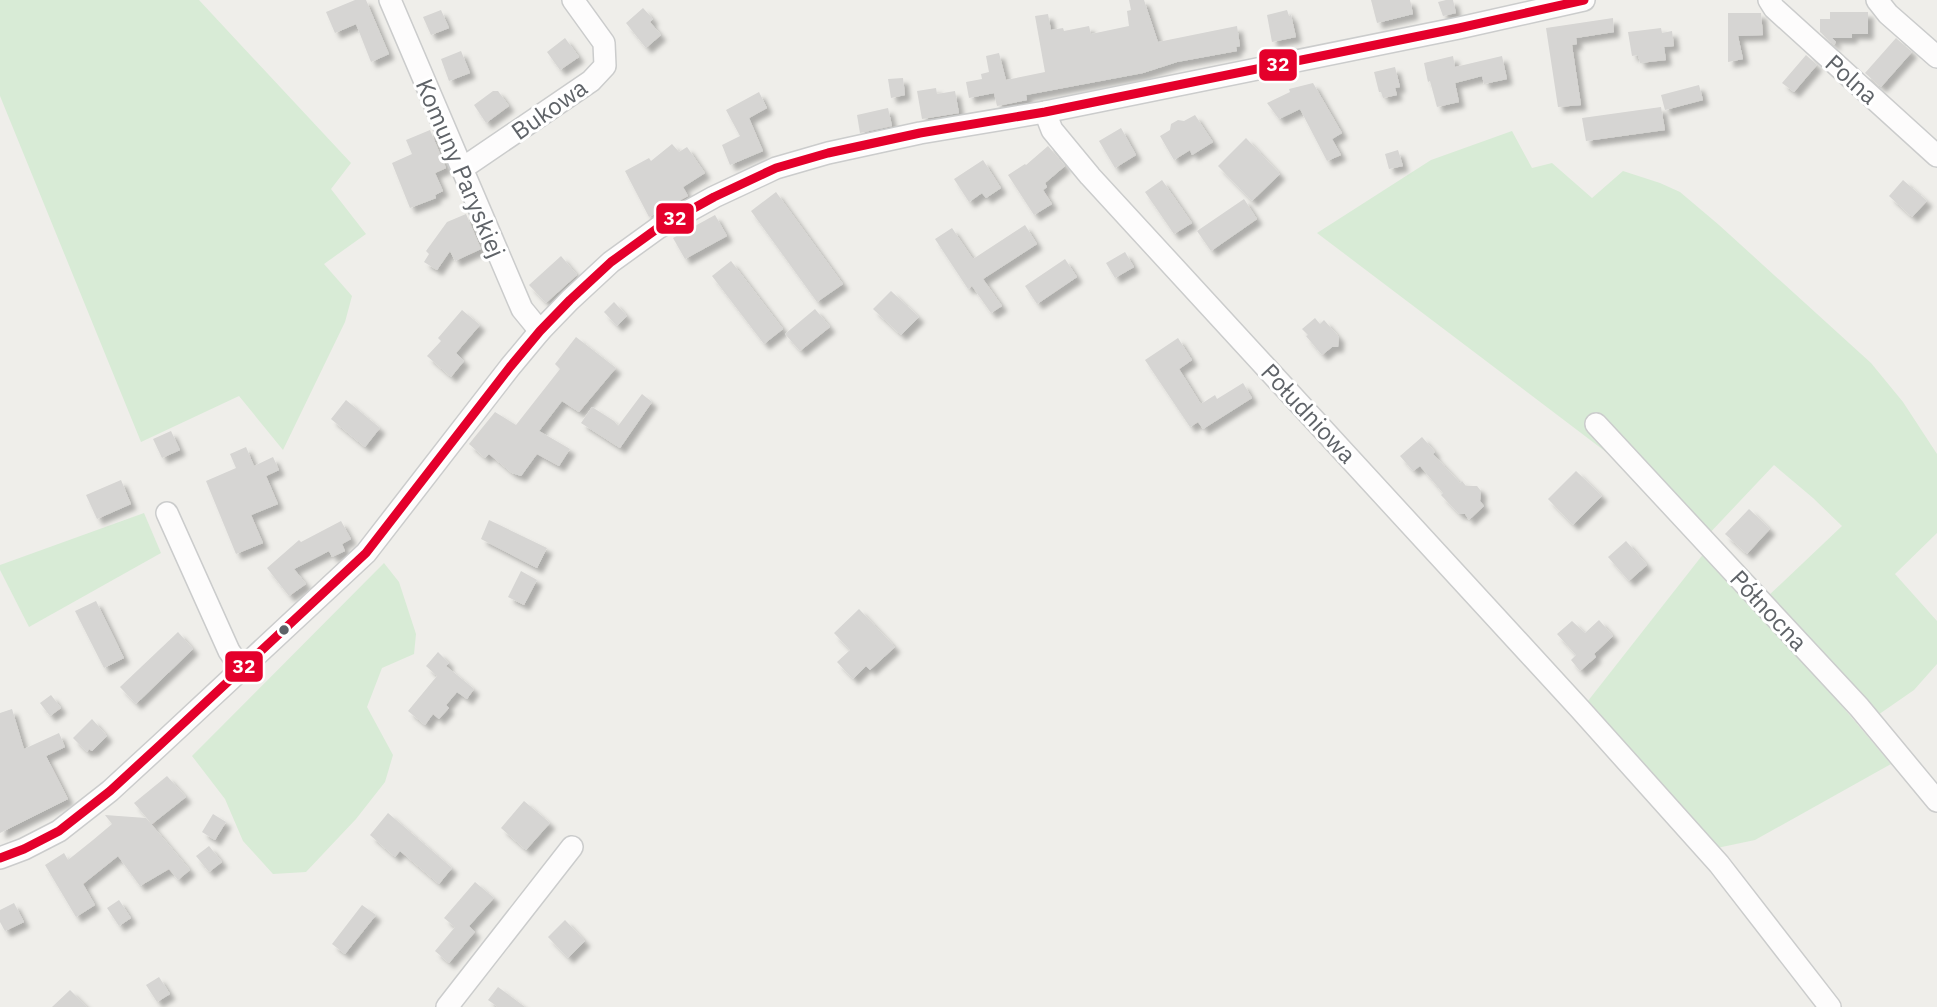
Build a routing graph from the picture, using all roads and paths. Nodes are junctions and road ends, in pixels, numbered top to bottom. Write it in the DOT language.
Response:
graph roads {
  1 [pos="390,0"];
  2 [pos="573,0"];
  3 [pos="1584,0"];
  4 [pos="1769,0"];
  5 [pos="1877,0"];
  6 [pos="1937,57"];
  7 [pos="1045,112"];
  8 [pos="1937,156"];
  9 [pos="463,168"];
  10 [pos="540,331"];
  11 [pos="1596,424"];
  12 [pos="167,513"];
  13 [pos="241,668"];
  14 [pos="1937,801"];
  15 [pos="572,847"];
  16 [pos="0,859"];
  17 [pos="447,1007"];
  18 [pos="1830,1007"];
  1 -- 9 [label="street, Komuny Paryskiej"];
  2 -- 9 [label="street, Bukowa"];
  3 -- 7 [label="street"];
  4 -- 8 [label="street, Polna"];
  5 -- 6 [label="street"];
  7 -- 10 [label="street"];
  7 -- 18 [label="street, Południowa"];
  9 -- 10 [label="street, Komuny Paryskiej"];
  10 -- 13 [label="street"];
  11 -- 14 [label="street, Północna"];
  12 -- 13 [label="street"];
  13 -- 16 [label="street"];
  15 -- 17 [label="street"];
}
